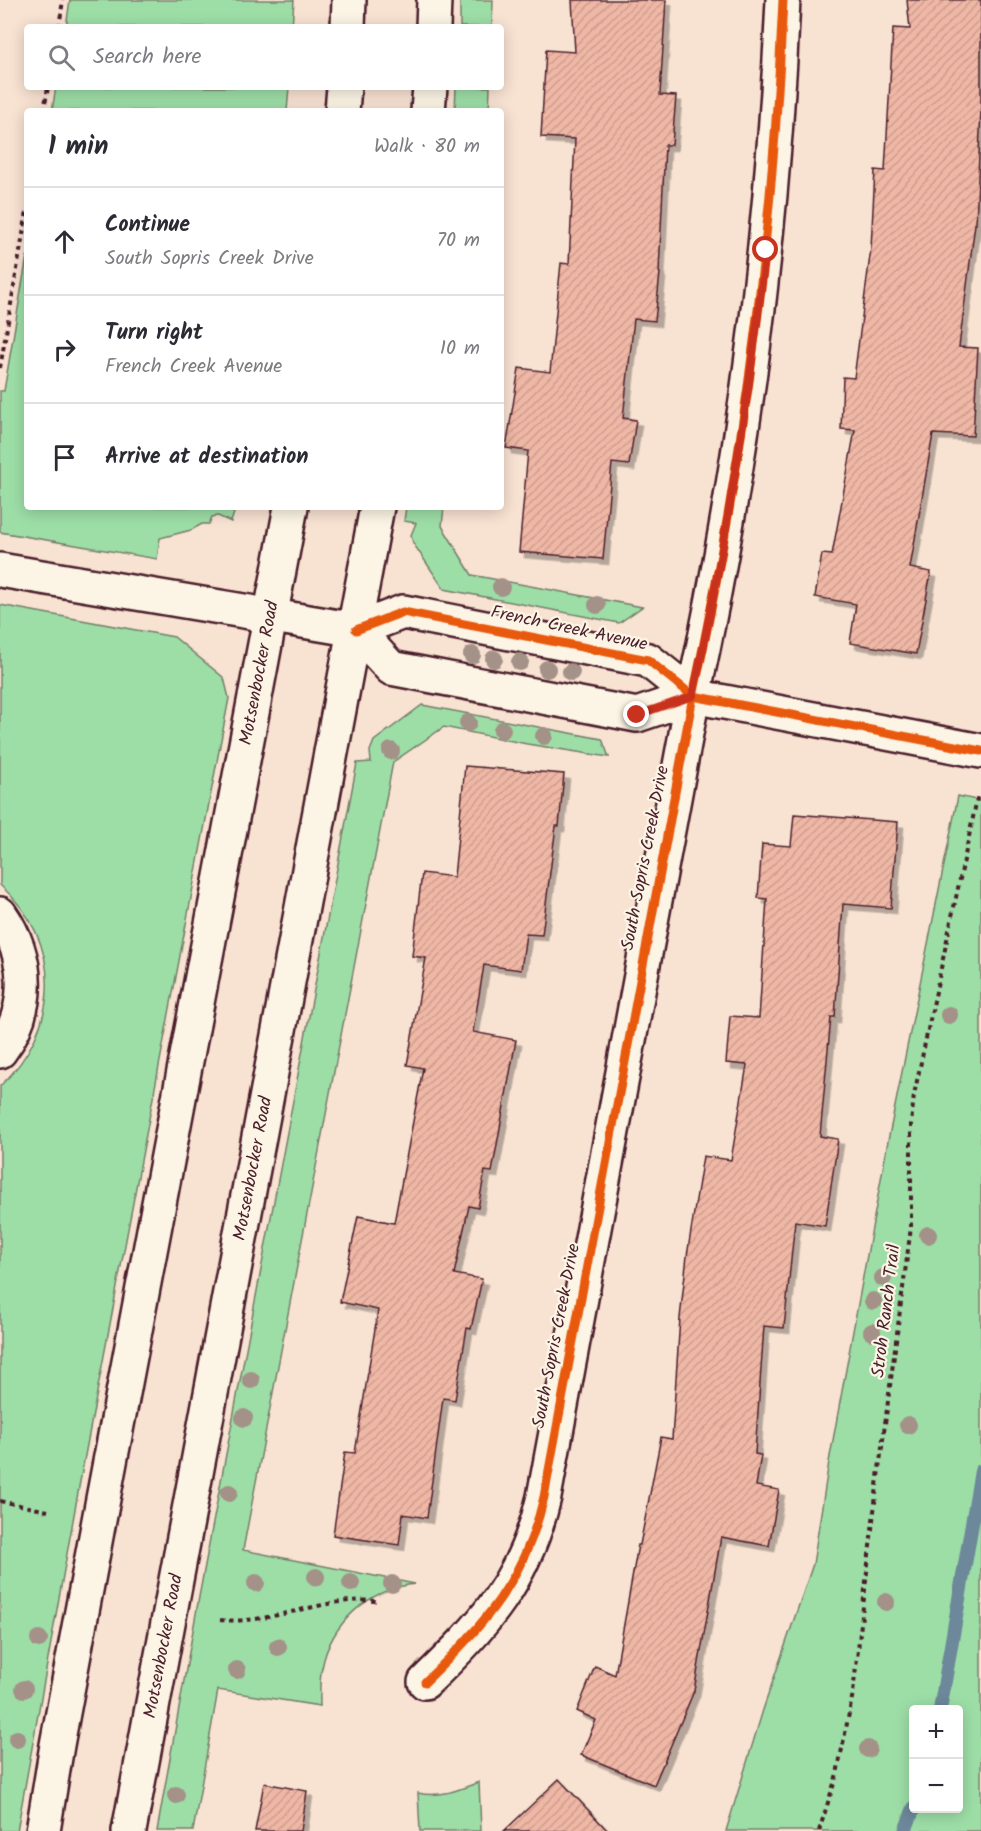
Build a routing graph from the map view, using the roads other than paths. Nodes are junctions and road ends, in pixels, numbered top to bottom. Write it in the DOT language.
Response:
graph roads {
  1 [pos="350,0"];
  2 [pos="434,0"];
  3 [pos="783,0"];
  4 [pos="348,24"];
  5 [pos="433,24"];
  6 [pos="344,90"];
  7 [pos="430,90"];
  8 [pos="342,108"];
  9 [pos="428,108"];
  10 [pos="290,510"];
  11 [pos="376,510"];
  12 [pos="0,570"];
  13 [pos="270,615"];
  14 [pos="356,630"];
  15 [pos="693,696"];
  16 [pos="981,751"];
  17 [pos="0,914"];
  18 [pos="0,1051"];
  19 [pos="425,1682"];
  20 [pos="43,1831"];
  21 [pos="129,1831"];
  1 -- 4 [label="street"];
  2 -- 5 [label="street"];
  3 -- 15 [label="street, South Sopris Creek Drive"];
  6 -- 8 [label="street"];
  7 -- 9 [label="street"];
  10 -- 13 [label="street, Motsenbocker Road"];
  11 -- 14 [label="street, Motsenbocker Road"];
  12 -- 13 [label="street"];
  13 -- 14 [label="street"];
  13 -- 20 [label="street, Motsenbocker Road"];
  14 -- 15 [label="street, French Creek Avenue"];
  14 -- 15 [label="street, French Creek Avenue"];
  14 -- 21 [label="street, Motsenbocker Road"];
  15 -- 16 [label="street, French Creek Avenue"];
  15 -- 19 [label="street, South Sopris Creek Drive"];
  17 -- 18 [label="street"];
}
